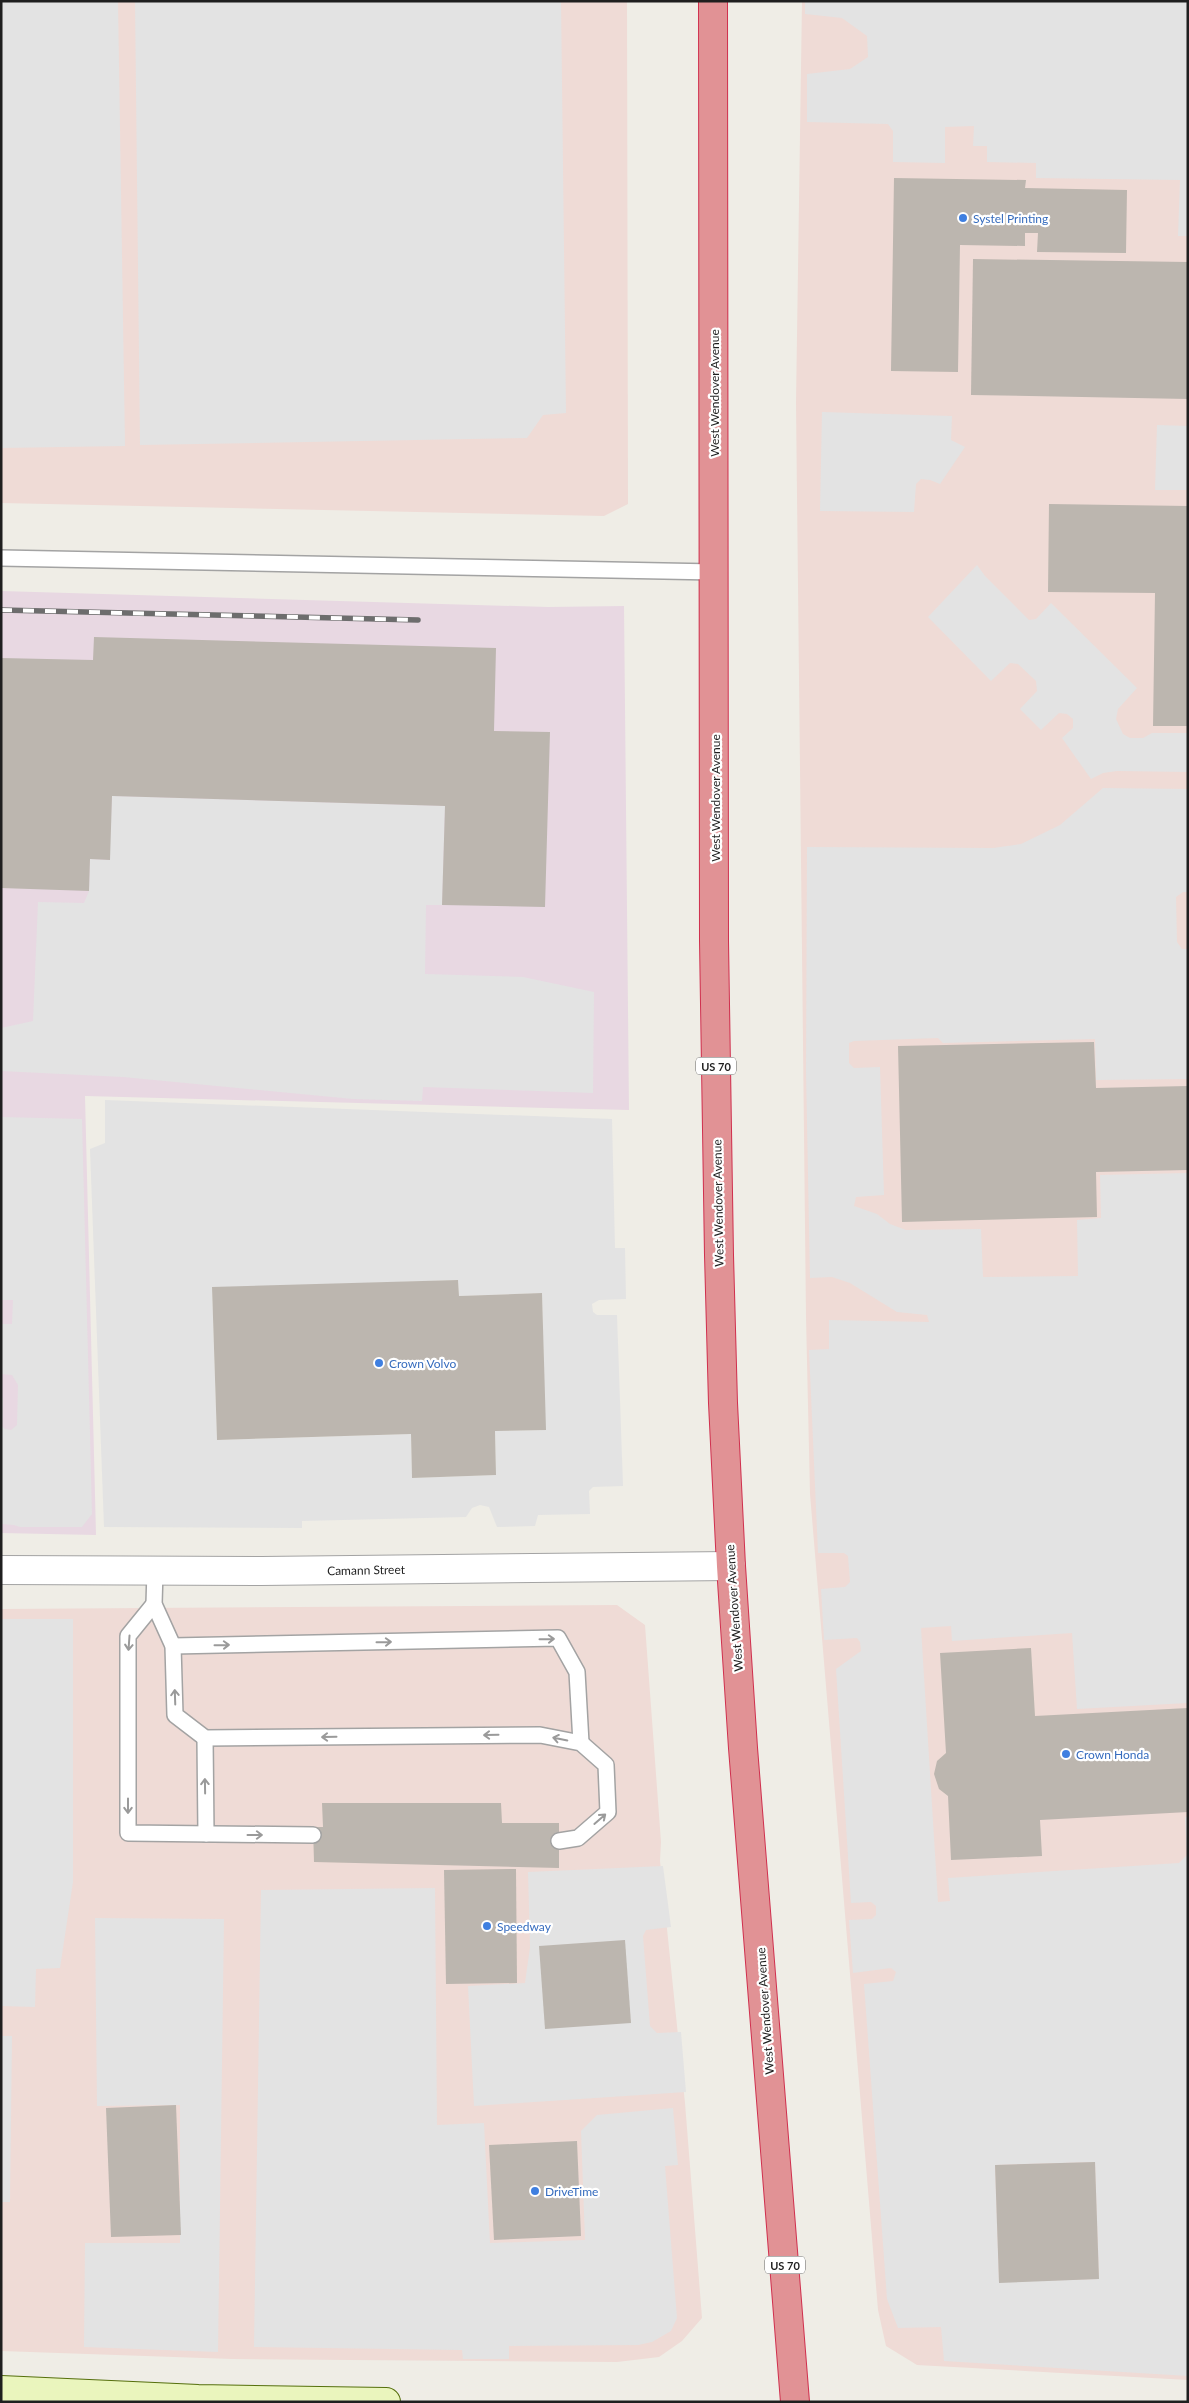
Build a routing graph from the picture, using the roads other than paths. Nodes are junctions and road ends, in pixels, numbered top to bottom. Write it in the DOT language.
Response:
graph roads {
  1 [pos="713,1"];
  2 [pos="1,558"];
  3 [pos="715,572"];
  4 [pos="731,1566"];
  5 [pos="1,1570"];
  6 [pos="155,1571"];
  7 [pos="154,1604"];
  8 [pos="173,1646"];
  9 [pos="205,1738"];
  10 [pos="581,1743"];
  11 [pos="206,1834"];
  12 [pos="313,1835"];
  13 [pos="559,1841"];
  14 [pos="1,2390"];
  15 [pos="386,2402"];
  16 [pos="796,2402"];
  1 -- 3 [label="highway, West Wendover Avenue / US 70"];
  2 -- 3 [label="lane"];
  3 -- 4 [label="highway, West Wendover Avenue / US 70"];
  4 -- 6 [label="street, Camann Street"];
  4 -- 16 [label="highway, West Wendover Avenue / US 70"];
  5 -- 6 [label="street, Camann Street"];
  6 -- 7 [label="lane"];
  7 -- 8 [label="lane"];
  7 -- 11 [label="lane, one-way"];
  9 -- 8 [label="lane, one-way"];
  8 -- 10 [label="lane, one-way"];
  10 -- 9 [label="lane, one-way"];
  11 -- 9 [label="lane, one-way"];
  13 -- 10 [label="lane, one-way"];
  11 -- 12 [label="lane, one-way"];
  14 -- 15 [label="street"];
}
